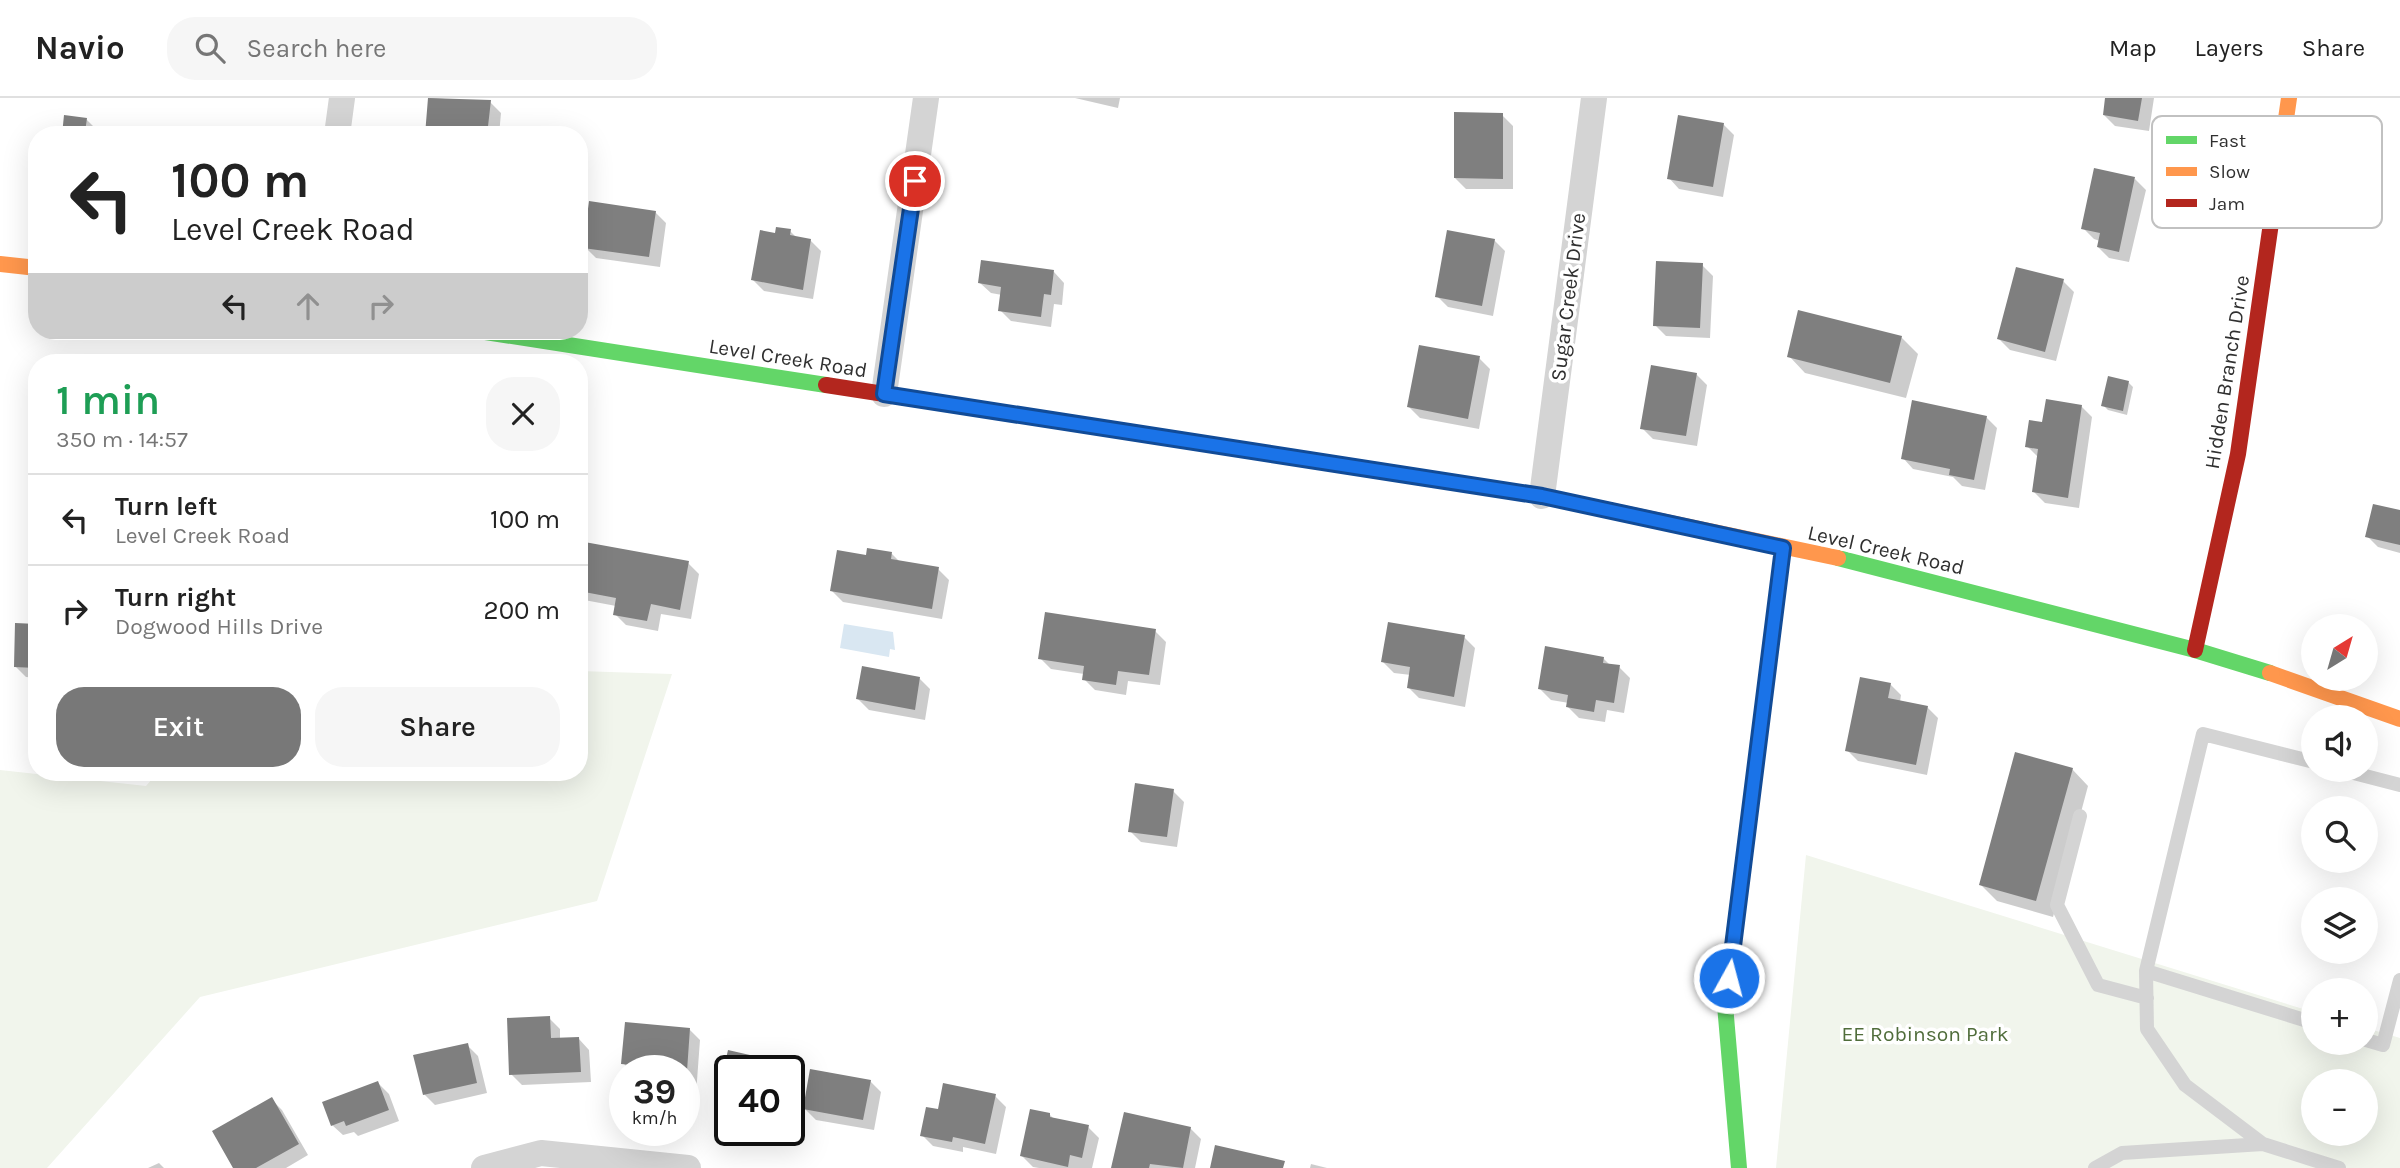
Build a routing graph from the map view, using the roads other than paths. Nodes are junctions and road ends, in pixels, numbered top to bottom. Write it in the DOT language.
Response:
graph roads {
  1 [pos="342,98"];
  2 [pos="926,98"];
  3 [pos="1594,98"];
  4 [pos="2289,98"];
  5 [pos="2286,116"];
  6 [pos="338,126"];
  7 [pos="2270,228"];
  8 [pos="0,264"];
  9 [pos="28,267"];
  10 [pos="537,340"];
  11 [pos="884,394"];
  12 [pos="1542,496"];
  13 [pos="1783,548"];
  14 [pos="2195,650"];
  15 [pos="2400,719"];
  16 [pos="2301,758"];
  17 [pos="2378,779"];
  18 [pos="2400,785"];
  19 [pos="2080,816"];
  20 [pos="2146,971"];
  21 [pos="2400,980"];
  22 [pos="2147,998"];
  23 [pos="2301,1018"];
  24 [pos="2378,1044"];
  25 [pos="2263,1144"];
  26 [pos="484,1168"];
  27 [pos="688,1168"];
  28 [pos="1739,1168"];
  29 [pos="2095,1168"];
  30 [pos="2339,1168"];
  1 -- 6 [label="street"];
  2 -- 11 [label="street"];
  3 -- 12 [label="street, Sugar Creek Drive"];
  4 -- 5 [label="street, Hidden Branch Drive"];
  7 -- 14 [label="street, Hidden Branch Drive"];
  8 -- 9 [label="street"];
  10 -- 11 [label="street, Level Creek Road"];
  11 -- 12 [label="street, Level Creek Road"];
  12 -- 13 [label="street, Level Creek Road"];
  13 -- 14 [label="street, Level Creek Road"];
  13 -- 28 [label="street"];
  14 -- 15 [label="street, Level Creek Road"];
  16 -- 20 [label="lane"];
  17 -- 18 [label="lane"];
  19 -- 22 [label="lane"];
  20 -- 22 [label="lane"];
  20 -- 23 [label="lane"];
  21 -- 24 [label="lane"];
  22 -- 25 [label="lane"];
  25 -- 29 [label="lane"];
  25 -- 30 [label="lane"];
  26 -- 27 [label="street"];
}
